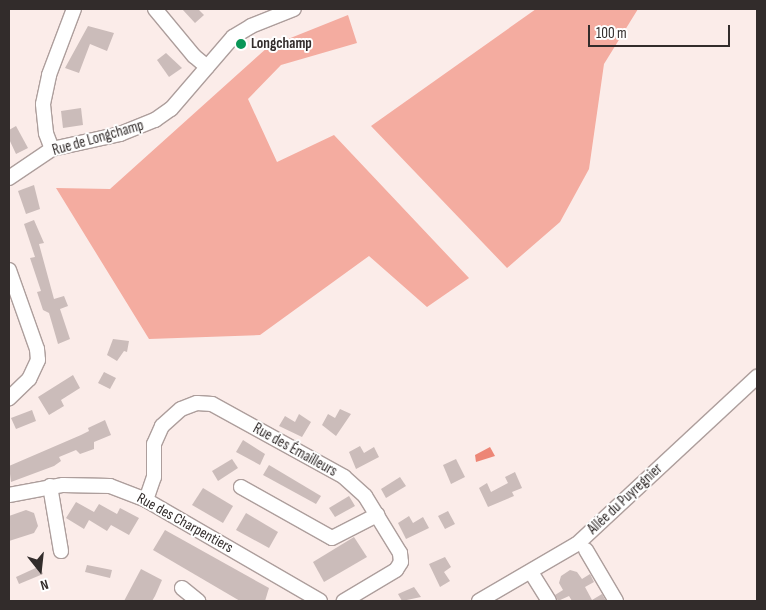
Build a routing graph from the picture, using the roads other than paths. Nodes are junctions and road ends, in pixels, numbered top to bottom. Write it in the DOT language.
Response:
graph roads {
  1 [pos="74,9"];
  2 [pos="155,9"];
  3 [pos="294,9"];
  4 [pos="207,67"];
  5 [pos="52,150"];
  6 [pos="9,178"];
  7 [pos="9,270"];
  8 [pos="757,377"];
  9 [pos="9,398"];
  10 [pos="50,486"];
  11 [pos="241,487"];
  12 [pos="9,495"];
  13 [pos="146,500"];
  14 [pos="377,515"];
  15 [pos="586,550"];
  16 [pos="61,551"];
  17 [pos="534,577"];
  18 [pos="182,588"];
  19 [pos="198,601"];
  20 [pos="320,601"];
  21 [pos="344,601"];
  22 [pos="478,601"];
  23 [pos="549,601"];
  24 [pos="616,601"];
  1 -- 5 [label="street"];
  2 -- 4 [label="street"];
  3 -- 4 [label="street, Rue de Longchamp"];
  4 -- 5 [label="street, Rue de Longchamp"];
  5 -- 6 [label="street, Rue de Longchamp"];
  7 -- 9 [label="street"];
  8 -- 22 [label="street, Allée du Puyregnier"];
  10 -- 12 [label="street, Rue des Charpentiers"];
  10 -- 13 [label="street, Rue des Charpentiers"];
  10 -- 16 [label="street"];
  11 -- 14 [label="street"];
  13 -- 14 [label="street, Rue des Émailleurs"];
  13 -- 20 [label="street, Rue des Charpentiers"];
  14 -- 21 [label="street, Rue des Émailleurs"];
  15 -- 24 [label="street"];
  17 -- 23 [label="street"];
  18 -- 19 [label="street"];
}
